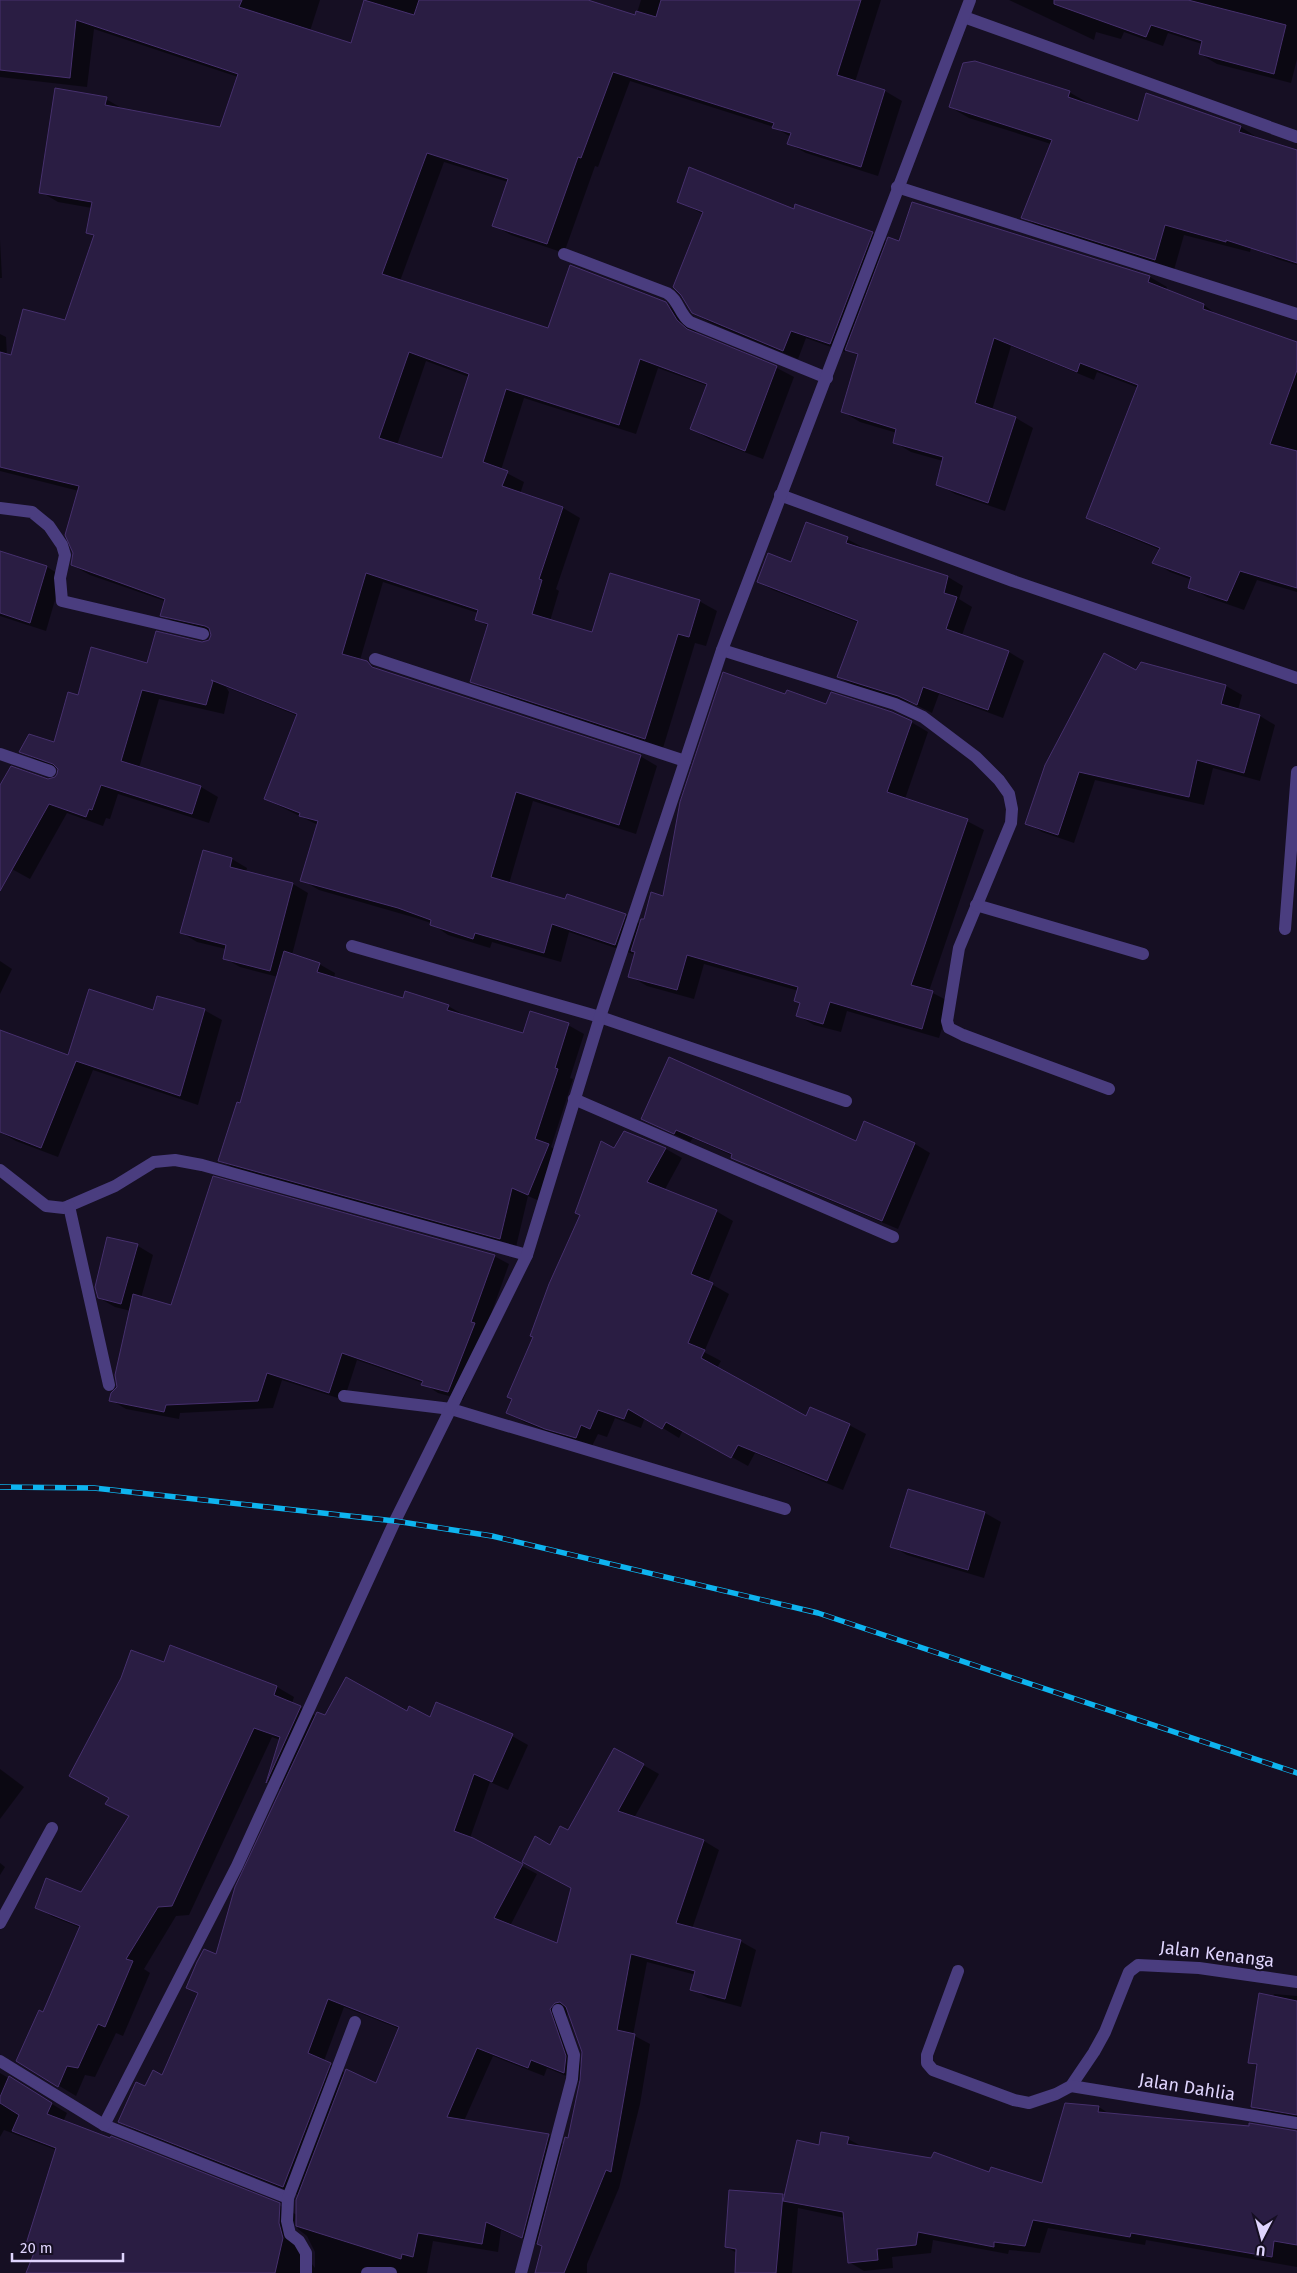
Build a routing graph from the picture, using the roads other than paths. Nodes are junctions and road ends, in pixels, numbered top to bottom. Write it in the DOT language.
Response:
graph roads {
  1 [pos="970,0"];
  2 [pos="964,18"];
  3 [pos="1297,136"];
  4 [pos="897,187"];
  5 [pos="564,254"];
  6 [pos="1297,314"];
  7 [pos="827,378"];
  8 [pos="780,495"];
  9 [pos="0,508"];
  10 [pos="203,634"];
  11 [pos="722,650"];
  12 [pos="375,659"];
  13 [pos="1297,678"];
  14 [pos="0,754"];
  15 [pos="686,761"];
  16 [pos="50,771"];
  17 [pos="1296,780"];
  18 [pos="976,905"];
  19 [pos="1285,929"];
  20 [pos="352,946"];
  21 [pos="1143,954"];
  22 [pos="600,1018"];
  23 [pos="1109,1089"];
  24 [pos="574,1099"];
  25 [pos="846,1101"];
  26 [pos="0,1170"];
  27 [pos="69,1206"];
  28 [pos="893,1237"];
  29 [pos="527,1254"];
  30 [pos="109,1385"];
  31 [pos="344,1396"];
  32 [pos="451,1409"];
  33 [pos="785,1509"];
  34 [pos="52,1828"];
  35 [pos="0,1923"];
  36 [pos="958,1971"];
  37 [pos="1297,1982"];
  38 [pos="558,2010"];
  39 [pos="355,2022"];
  40 [pos="0,2061"];
  41 [pos="1071,2086"];
  42 [pos="1297,2123"];
  43 [pos="104,2125"];
  44 [pos="288,2198"];
  45 [pos="306,2273"];
  46 [pos="367,2273"];
  47 [pos="391,2273"];
  48 [pos="521,2273"];
  1 -- 2 [label="street"];
  2 -- 3 [label="street"];
  2 -- 4 [label="street"];
  4 -- 6 [label="street"];
  4 -- 7 [label="street"];
  5 -- 7 [label="street"];
  7 -- 8 [label="street"];
  8 -- 11 [label="street"];
  8 -- 13 [label="street"];
  9 -- 10 [label="street"];
  11 -- 15 [label="street"];
  11 -- 18 [label="street"];
  12 -- 15 [label="street"];
  14 -- 16 [label="street"];
  15 -- 22 [label="street"];
  17 -- 19 [label="street"];
  18 -- 21 [label="street"];
  18 -- 23 [label="street"];
  20 -- 22 [label="street"];
  22 -- 24 [label="street"];
  22 -- 25 [label="street"];
  24 -- 28 [label="street"];
  24 -- 29 [label="street"];
  26 -- 27 [label="street"];
  27 -- 29 [label="street"];
  27 -- 30 [label="street"];
  29 -- 32 [label="street"];
  31 -- 32 [label="street"];
  32 -- 33 [label="street"];
  32 -- 43 [label="street"];
  34 -- 35 [label="street"];
  36 -- 41 [label="street"];
  37 -- 41 [label="street, Jalan Kenanga"];
  38 -- 48 [label="street"];
  39 -- 44 [label="street"];
  40 -- 43 [label="street"];
  41 -- 42 [label="street, Jalan Dahlia"];
  43 -- 44 [label="street"];
  44 -- 45 [label="street"];
  46 -- 47 [label="street"];
}
